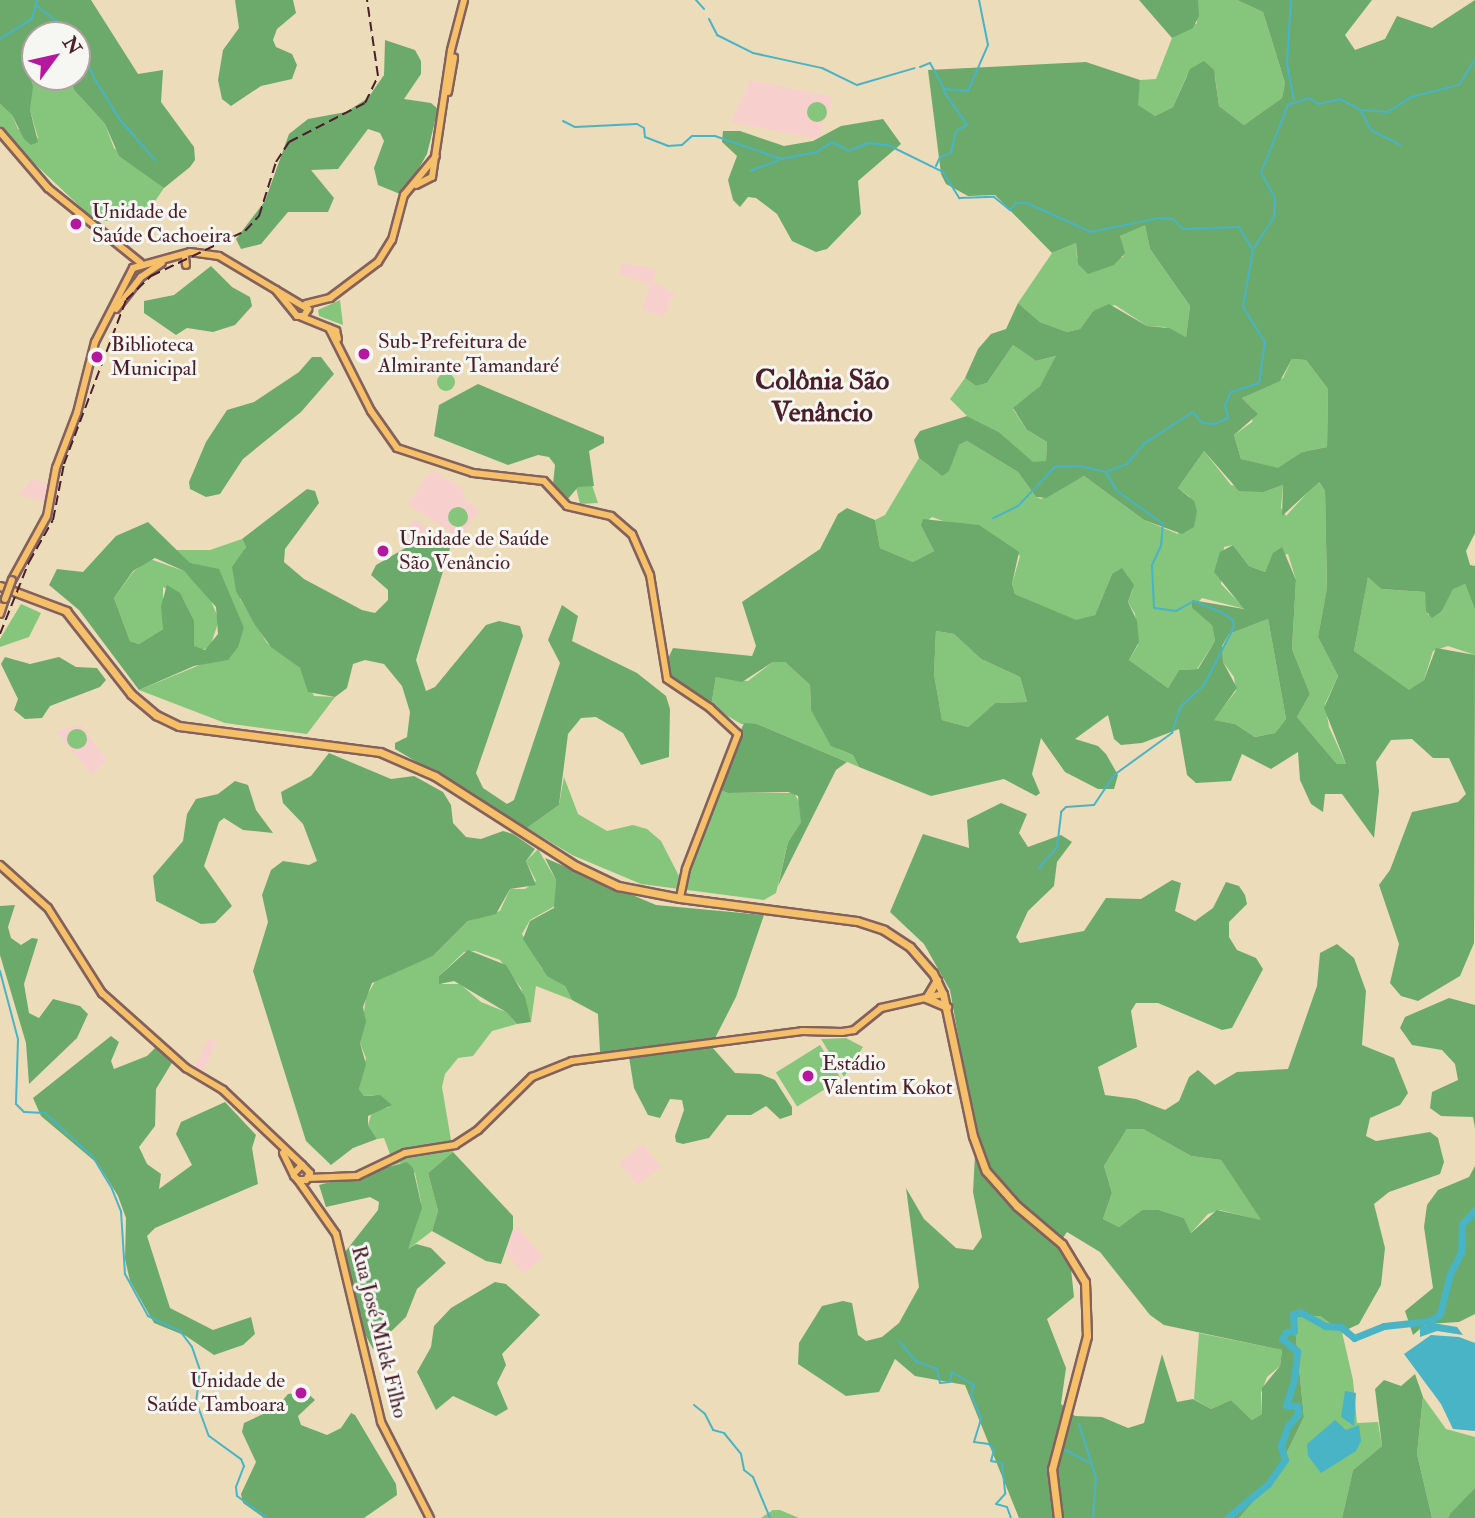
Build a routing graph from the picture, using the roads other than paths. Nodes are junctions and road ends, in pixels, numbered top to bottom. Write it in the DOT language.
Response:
graph roads {
  1 [pos="464,0"];
  2 [pos="0,132"];
  3 [pos="199,254"];
  4 [pos="138,262"];
  5 [pos="145,273"];
  6 [pos="124,280"];
  7 [pos="131,286"];
  8 [pos="294,308"];
  9 [pos="304,309"];
  10 [pos="93,349"];
  11 [pos="0,586"];
  12 [pos="0,614"];
  13 [pos="0,865"];
  14 [pos="680,898"];
  15 [pos="935,976"];
  16 [pos="943,994"];
  17 [pos="926,999"];
  18 [pos="947,1007"];
  19 [pos="278,1146"];
  20 [pos="305,1167"];
  21 [pos="329,1177"];
  22 [pos="301,1178"];
  23 [pos="430,1518"];
  24 [pos="1058,1518"];
  1 -- 9 [label="main road"];
  2 -- 4 [label="main road"];
  3 -- 4 [label="main road"];
  3 -- 5 [label="main road"];
  3 -- 8 [label="main road"];
  3 -- 9 [label="main road"];
  4 -- 5 [label="main road"];
  4 -- 6 [label="main road"];
  5 -- 7 [label="main road"];
  6 -- 7 [label="main road"];
  6 -- 10 [label="main road"];
  7 -- 10 [label="main road"];
  8 -- 9 [label="main road"];
  8 -- 9 [label="main road"];
  9 -- 14 [label="main road"];
  10 -- 12 [label="main road, bridge"];
  11 -- 14 [label="highway"];
  13 -- 19 [label="main road"];
  14 -- 15 [label="highway"];
  15 -- 16 [label="highway"];
  15 -- 17 [label="highway"];
  16 -- 17 [label="main road"];
  16 -- 18 [label="highway"];
  17 -- 18 [label="highway"];
  17 -- 21 [label="main road"];
  18 -- 24 [label="highway"];
  19 -- 20 [label="main road"];
  19 -- 22 [label="main road, Rua José Milek Filho"];
  20 -- 21 [label="main road"];
  20 -- 22 [label="main road"];
  20 -- 22 [label="main road"];
  21 -- 22 [label="main road"];
  22 -- 23 [label="main road, Rua José Milek Filho"];
}
